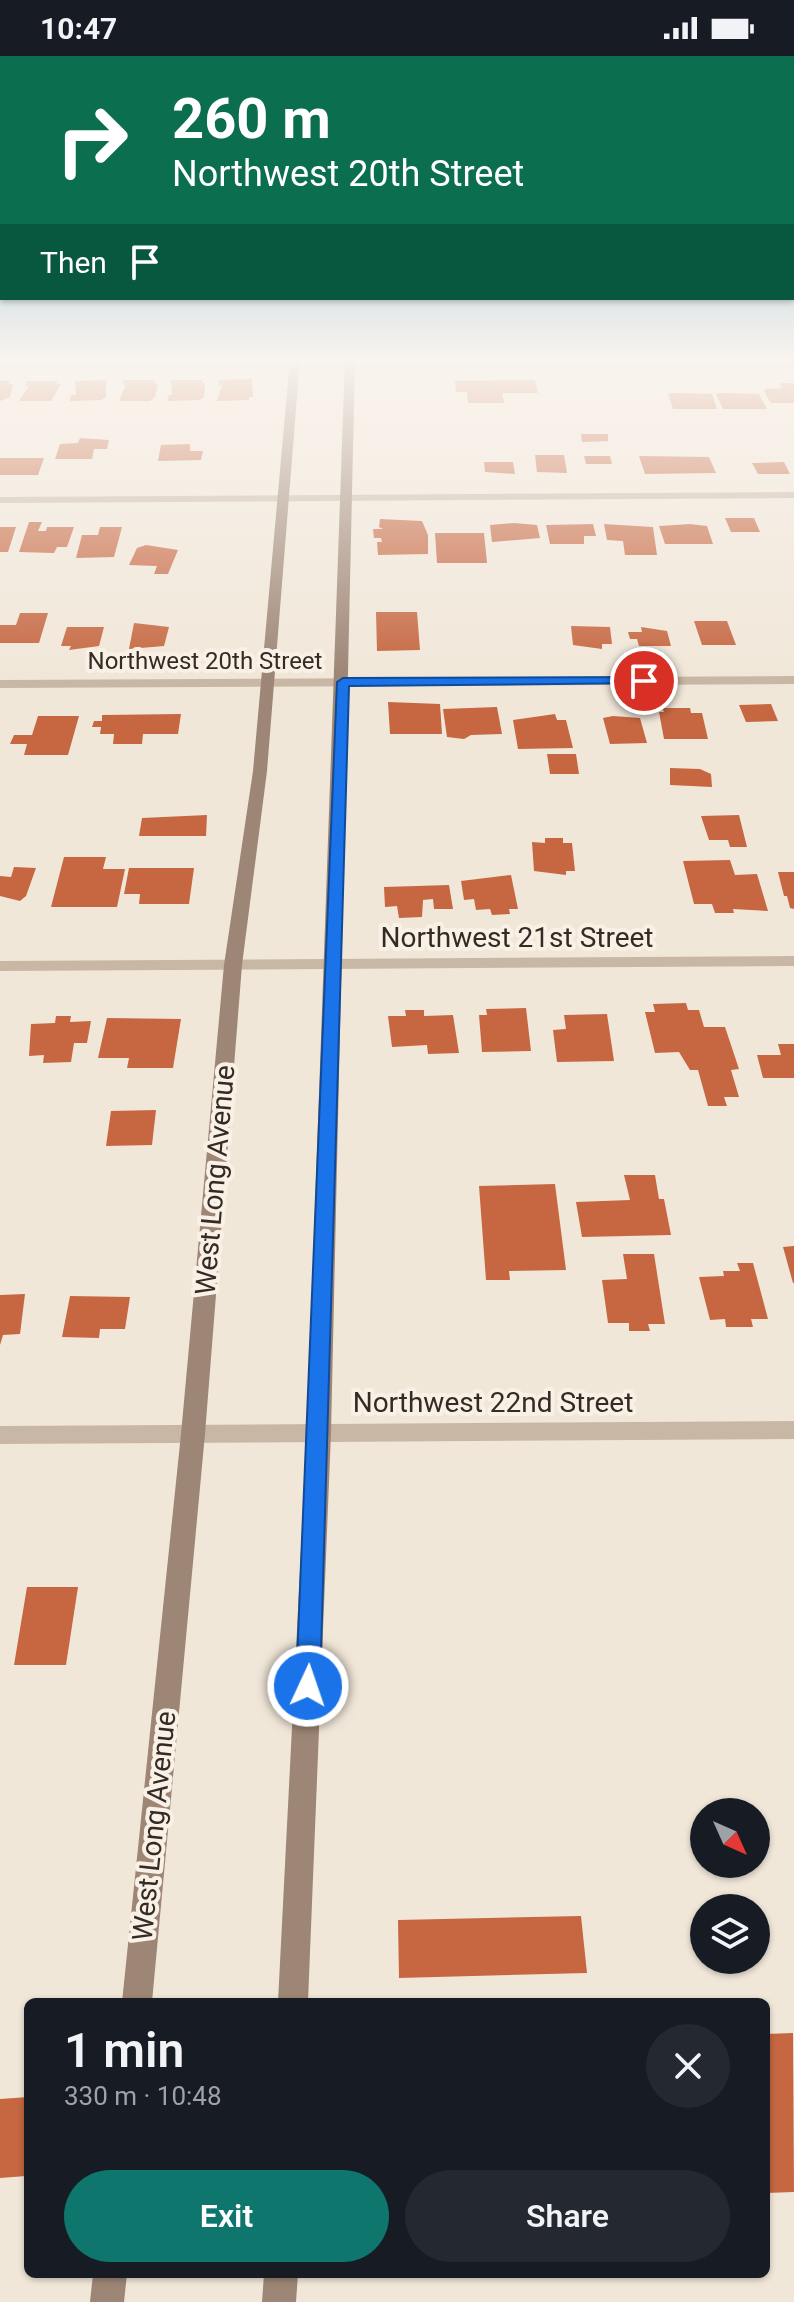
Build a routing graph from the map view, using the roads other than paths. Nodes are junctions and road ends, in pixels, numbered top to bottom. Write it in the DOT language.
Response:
graph roads {
  1 [pos="288,464"];
  2 [pos="347,464"];
  3 [pos="794,495"];
  4 [pos="348,498"];
  5 [pos="285,499"];
  6 [pos="0,500"];
  7 [pos="794,680"];
  8 [pos="343,682"];
  9 [pos="269,683"];
  10 [pos="0,684"];
  11 [pos="794,961"];
  12 [pos="333,964"];
  13 [pos="233,965"];
  14 [pos="0,966"];
  15 [pos="794,1430"];
  16 [pos="319,1433"];
  17 [pos="193,1434"];
  18 [pos="0,1435"];
  19 [pos="137,1998"];
  20 [pos="293,1998"];
  21 [pos="110,2278"];
  22 [pos="281,2278"];
  23 [pos="107,2302"];
  24 [pos="279,2302"];
  1 -- 5 [label="main road, West Long Avenue"];
  2 -- 4 [label="main road"];
  3 -- 4 [label="street"];
  4 -- 5 [label="street"];
  4 -- 8 [label="main road"];
  5 -- 6 [label="street"];
  5 -- 9 [label="main road, West Long Avenue"];
  7 -- 8 [label="street, Northwest 20th Street"];
  8 -- 9 [label="street, Northwest 20th Street"];
  8 -- 12 [label="main road"];
  9 -- 10 [label="street, Northwest 20th Street"];
  9 -- 13 [label="main road, West Long Avenue"];
  11 -- 12 [label="street, Northwest 21st Street"];
  12 -- 13 [label="street, Northwest 21st Street"];
  12 -- 16 [label="main road"];
  13 -- 14 [label="street, Northwest 21st Street"];
  13 -- 17 [label="main road, West Long Avenue"];
  15 -- 16 [label="street, Northwest 22nd Street"];
  16 -- 17 [label="street, Northwest 22nd Street"];
  16 -- 20 [label="main road"];
  17 -- 18 [label="street, Northwest 22nd Street"];
  17 -- 19 [label="main road, West Long Avenue"];
  21 -- 23 [label="main road"];
  22 -- 24 [label="main road"];
}
